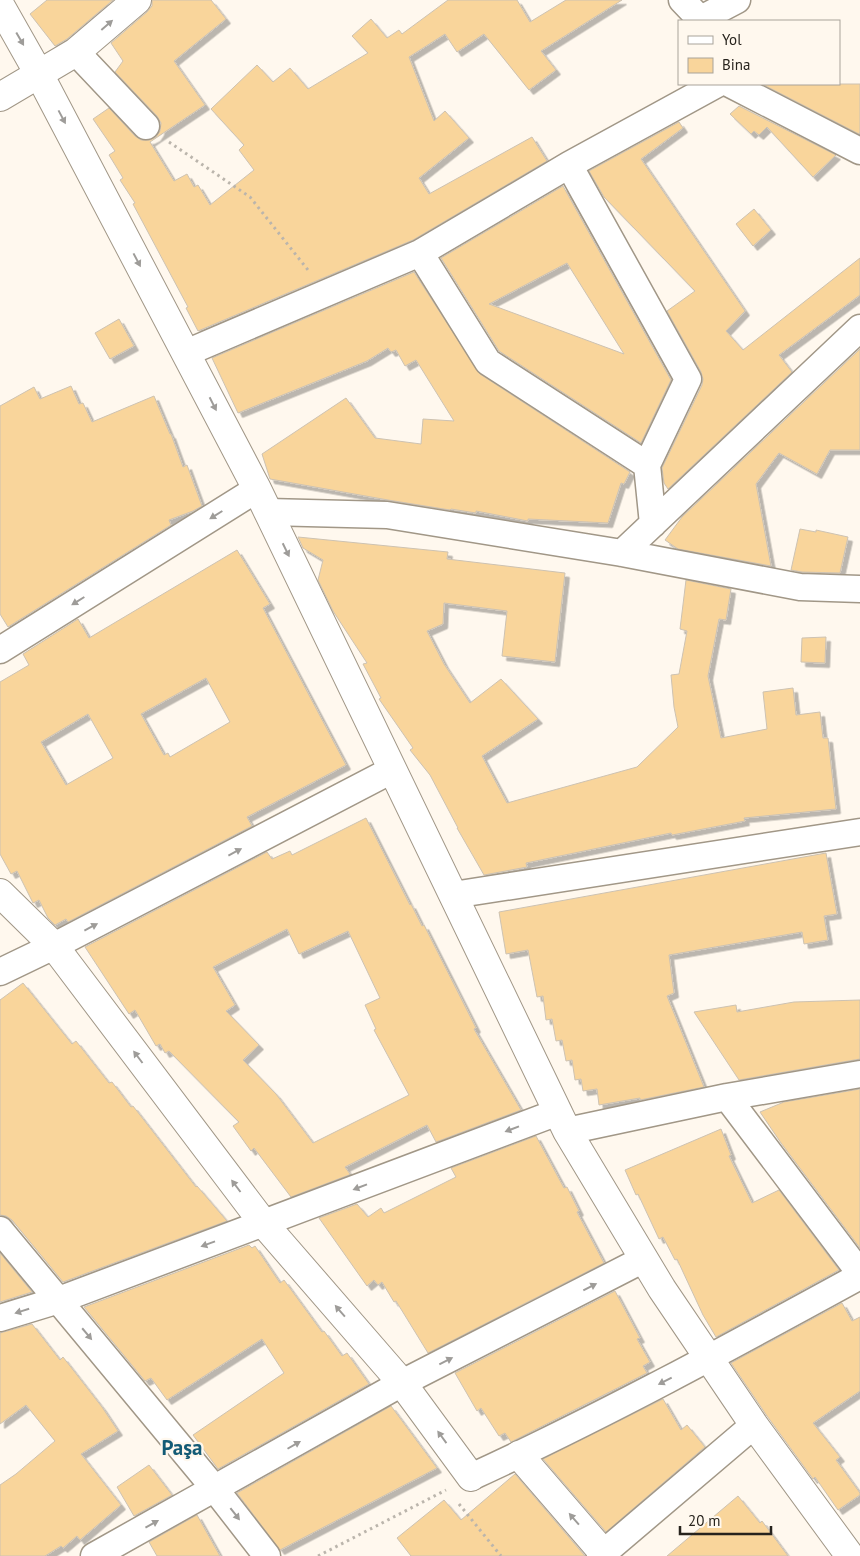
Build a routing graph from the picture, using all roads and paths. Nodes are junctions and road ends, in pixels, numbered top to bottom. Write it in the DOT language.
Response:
graph roads {
  1 [pos="136,0"];
  2 [pos="682,0"];
  3 [pos="737,0"];
  4 [pos="0,5"];
  5 [pos="701,20"];
  6 [pos="76,52"];
  7 [pos="39,74"];
  8 [pos="715,85"];
  9 [pos="732,85"];
  10 [pos="0,97"];
  11 [pos="146,126"];
  12 [pos="860,151"];
  13 [pos="569,165"];
  14 [pos="420,253"];
  15 [pos="326,292"];
  16 [pos="860,328"];
  17 [pos="186,353"];
  18 [pos="646,466"];
  19 [pos="262,500"];
  20 [pos="653,524"];
  21 [pos="622,553"];
  22 [pos="860,589"];
  23 [pos="0,650"];
  24 [pos="392,770"];
  25 [pos="860,832"];
  26 [pos="0,894"];
  27 [pos="453,896"];
  28 [pos="54,946"];
  29 [pos="0,972"];
  30 [pos="860,1074"];
  31 [pos="727,1097"];
  32 [pos="562,1121"];
  33 [pos="264,1224"];
  34 [pos="0,1230"];
  35 [pos="644,1259"];
  36 [pos="860,1274"];
  37 [pos="59,1300"];
  38 [pos="0,1318"];
  39 [pos="709,1359"];
  40 [pos="402,1383"];
  41 [pos="754,1425"];
  42 [pos="519,1455"];
  43 [pos="471,1477"];
  44 [pos="215,1489"];
  45 [pos="121,1549"];
  46 [pos="603,1555"];
  47 [pos="847,1555"];
  48 [pos="94,1556"];
  49 [pos="267,1556"];
  50 [pos="318,1556"];
  51 [pos="501,1556"];
  6 -- 1 [label="street, one-way"];
  2 -- 5 [label="street"];
  3 -- 5 [label="street"];
  4 -- 7 [label="street, one-way"];
  6 -- 7 [label="street"];
  6 -- 11 [label="street"];
  7 -- 10 [label="street"];
  7 -- 17 [label="street, one-way"];
  8 -- 13 [label="street"];
  9 -- 12 [label="street"];
  11 -- 15 [label="path"];
  13 -- 14 [label="street"];
  13 -- 18 [label="street"];
  14 -- 15 [label="street"];
  14 -- 18 [label="street"];
  15 -- 17 [label="street"];
  16 -- 20 [label="street"];
  17 -- 19 [label="street, one-way"];
  18 -- 20 [label="street"];
  19 -- 21 [label="street"];
  19 -- 23 [label="street, one-way"];
  19 -- 24 [label="street, one-way"];
  20 -- 21 [label="street"];
  21 -- 22 [label="street"];
  24 -- 27 [label="street"];
  28 -- 24 [label="street, one-way"];
  25 -- 27 [label="street"];
  26 -- 28 [label="street"];
  27 -- 32 [label="street"];
  28 -- 29 [label="street"];
  33 -- 28 [label="street, one-way"];
  30 -- 31 [label="street"];
  31 -- 32 [label="street"];
  31 -- 36 [label="street"];
  32 -- 33 [label="street, one-way"];
  32 -- 35 [label="street"];
  33 -- 37 [label="street, one-way"];
  40 -- 33 [label="street, one-way"];
  34 -- 37 [label="street"];
  35 -- 39 [label="street"];
  40 -- 35 [label="street, one-way"];
  36 -- 39 [label="street"];
  37 -- 38 [label="street, one-way"];
  37 -- 44 [label="street, one-way"];
  39 -- 41 [label="street"];
  39 -- 42 [label="street, one-way"];
  43 -- 40 [label="street, one-way"];
  44 -- 40 [label="street, one-way"];
  41 -- 46 [label="street"];
  41 -- 47 [label="street"];
  42 -- 43 [label="street"];
  46 -- 42 [label="street, one-way"];
  45 -- 44 [label="street, one-way"];
  44 -- 49 [label="street, one-way"];
  45 -- 48 [label="street"];
  50 -- 51 [label="path"];
}
